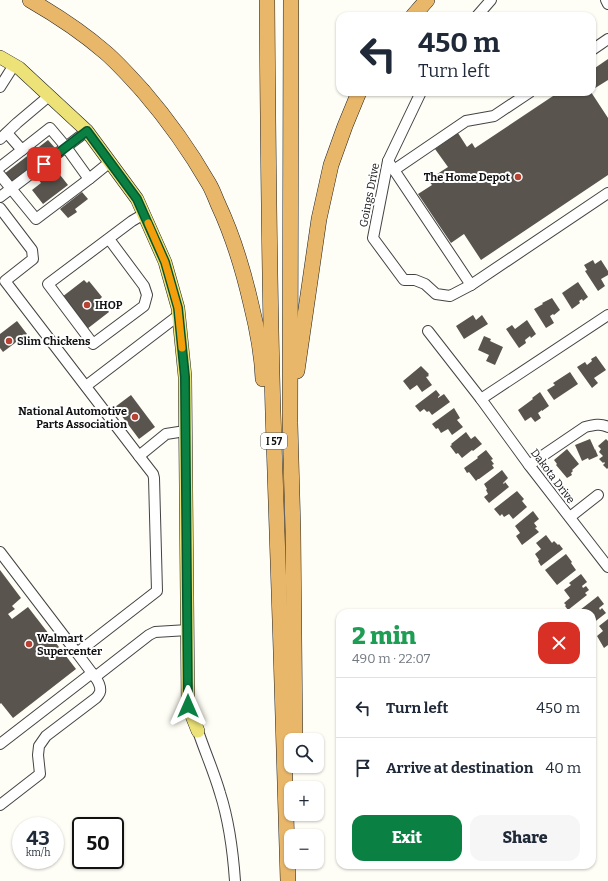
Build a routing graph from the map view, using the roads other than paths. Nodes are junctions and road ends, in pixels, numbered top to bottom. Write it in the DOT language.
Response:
graph roads {
  1 [pos="30,0"];
  2 [pos="267,0"];
  3 [pos="291,0"];
  4 [pos="427,0"];
  5 [pos="491,0"];
  6 [pos="606,0"];
  7 [pos="608,4"];
  8 [pos="416,12"];
  9 [pos="480,12"];
  10 [pos="608,39"];
  11 [pos="596,47"];
  12 [pos="0,57"];
  13 [pos="14,65"];
  14 [pos="0,87"];
  15 [pos="49,96"];
  16 [pos="357,96"];
  17 [pos="419,96"];
  18 [pos="524,96"];
  19 [pos="87,131"];
  20 [pos="4,136"];
  21 [pos="66,147"];
  22 [pos="22,150"];
  23 [pos="388,161"];
  24 [pos="110,162"];
  25 [pos="0,167"];
  26 [pos="394,170"];
  27 [pos="0,175"];
  28 [pos="89,179"];
  29 [pos="11,189"];
  30 [pos="608,193"];
  31 [pos="0,197"];
  32 [pos="0,208"];
  33 [pos="144,214"];
  34 [pos="109,239"];
  35 [pos="471,285"];
  36 [pos="179,315"];
  37 [pos="608,315"];
  38 [pos="428,331"];
  39 [pos="86,386"];
  40 [pos="481,399"];
  41 [pos="290,423"];
  42 [pos="608,427"];
  43 [pos="185,431"];
  44 [pos="139,456"];
  45 [pos="529,465"];
  46 [pos="598,495"];
  47 [pos="570,517"];
  48 [pos="0,552"];
  49 [pos="608,567"];
  50 [pos="188,630"];
  51 [pos="280,635"];
  52 [pos="77,653"];
  53 [pos="94,675"];
  54 [pos="198,732"];
  55 [pos="295,733"];
  56 [pos="0,744"];
  57 [pos="0,805"];
  58 [pos="297,869"];
  59 [pos="235,881"];
  60 [pos="288,881"];
  61 [pos="298,881"];
  1 -- 51 [label="highway"];
  2 -- 51 [label="highway, I 57"];
  3 -- 41 [label="highway, I 57"];
  4 -- 8 [label="highway"];
  5 -- 9 [label="street"];
  6 -- 7 [label="street"];
  10 -- 11 [label="street"];
  12 -- 13 [label="main road"];
  13 -- 14 [label="street"];
  13 -- 15 [label="main road"];
  15 -- 19 [label="main road"];
  15 -- 20 [label="street"];
  16 -- 41 [label="highway"];
  17 -- 23 [label="street, Goings Drive"];
  18 -- 26 [label="street"];
  19 -- 21 [label="street"];
  19 -- 24 [label="main road"];
  20 -- 22 [label="street"];
  21 -- 22 [label="street"];
  21 -- 28 [label="street"];
  21 -- 29 [label="street"];
  22 -- 25 [label="street"];
  23 -- 26 [label="street"];
  23 -- 35 [label="street, Goings Drive"];
  24 -- 28 [label="street"];
  24 -- 33 [label="main road"];
  26 -- 35 [label="street"];
  27 -- 29 [label="street"];
  28 -- 29 [label="street"];
  29 -- 31 [label="street"];
  30 -- 35 [label="street"];
  32 -- 39 [label="street"];
  33 -- 34 [label="street"];
  33 -- 36 [label="main road"];
  34 -- 34 [label="street"];
  36 -- 39 [label="street"];
  36 -- 43 [label="main road"];
  37 -- 40 [label="street"];
  38 -- 40 [label="street, Dakota Drive"];
  39 -- 44 [label="street"];
  40 -- 45 [label="street, Dakota Drive"];
  41 -- 55 [label="highway, I 57"];
  42 -- 45 [label="street"];
  43 -- 44 [label="street"];
  43 -- 50 [label="main road"];
  44 -- 52 [label="street"];
  45 -- 47 [label="street, Dakota Drive"];
  46 -- 47 [label="street"];
  47 -- 49 [label="street, Dakota Drive"];
  48 -- 52 [label="street"];
  50 -- 53 [label="street"];
  50 -- 54 [label="main road"];
  51 -- 60 [label="highway, I 57"];
  52 -- 53 [label="street"];
  53 -- 56 [label="street"];
  53 -- 57 [label="street"];
  54 -- 59 [label="street"];
  58 -- 61 [label="highway"];
}
